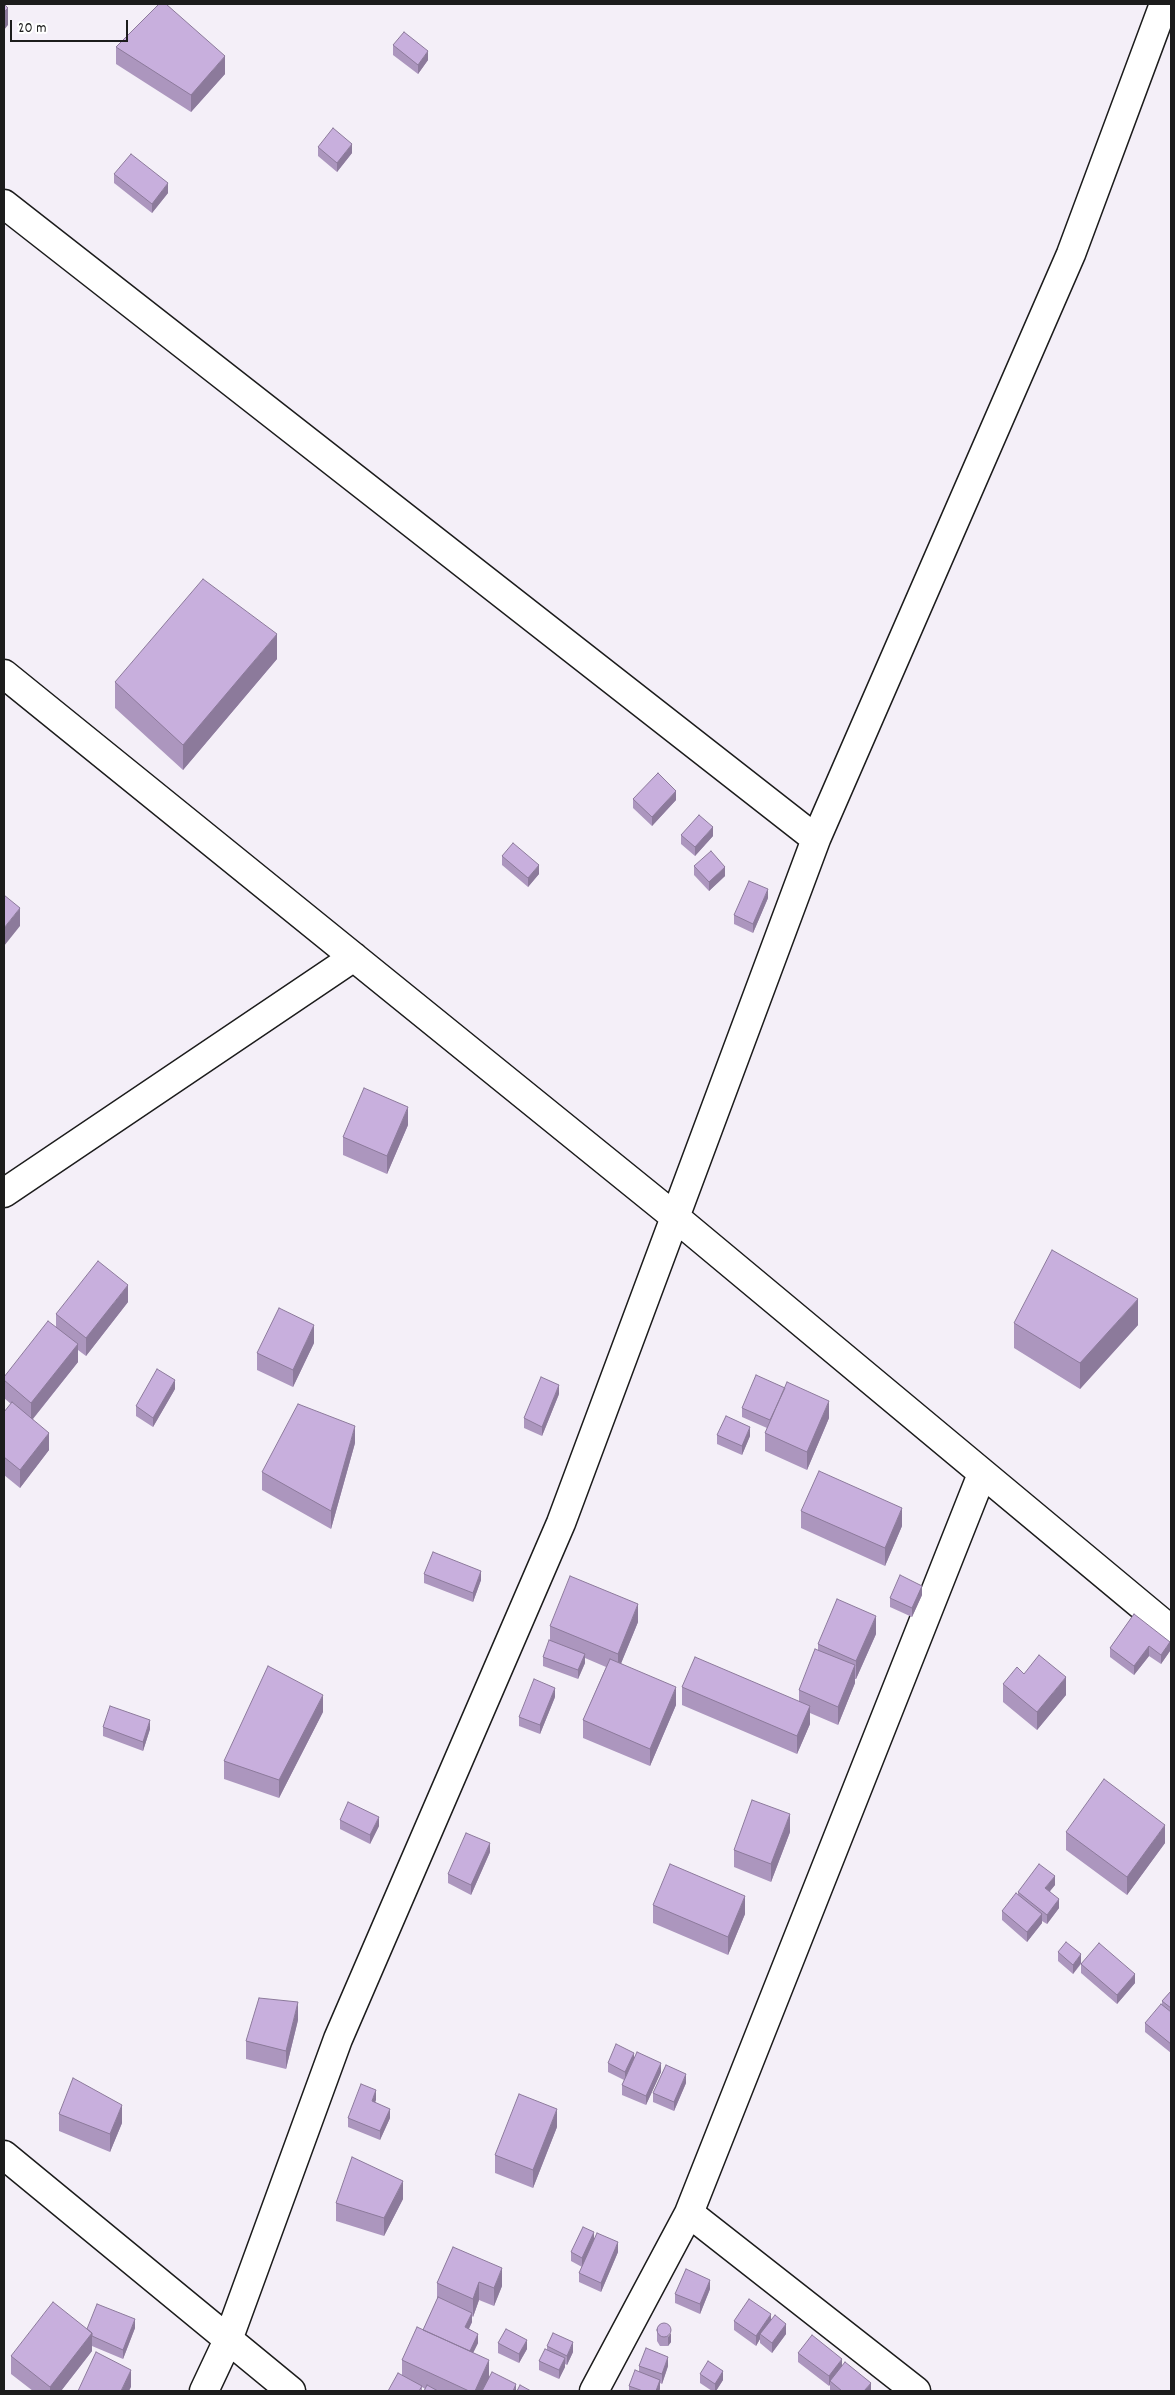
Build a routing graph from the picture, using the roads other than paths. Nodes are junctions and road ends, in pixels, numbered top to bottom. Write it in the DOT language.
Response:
graph roads {
  1 [pos="1164,4"];
  2 [pos="4,204"];
  3 [pos="4,674"];
  4 [pos="816,839"];
  5 [pos="354,957"];
  6 [pos="4,1193"];
  7 [pos="675,1217"];
  8 [pos="982,1474"];
  9 [pos="1171,1630"];
  10 [pos="4,2155"];
  11 [pos="688,2213"];
  12 [pos="228,2340"];
  13 [pos="204,2391"];
  14 [pos="291,2391"];
  15 [pos="594,2391"];
  16 [pos="916,2391"];
  1 -- 4 [label="street"];
  2 -- 4 [label="street"];
  3 -- 5 [label="street"];
  4 -- 7 [label="street"];
  5 -- 6 [label="street"];
  5 -- 7 [label="street"];
  7 -- 8 [label="street"];
  7 -- 12 [label="street"];
  8 -- 9 [label="street"];
  8 -- 11 [label="street"];
  10 -- 12 [label="street"];
  11 -- 15 [label="street"];
  11 -- 16 [label="street"];
  12 -- 13 [label="street"];
  12 -- 14 [label="street"];
}
